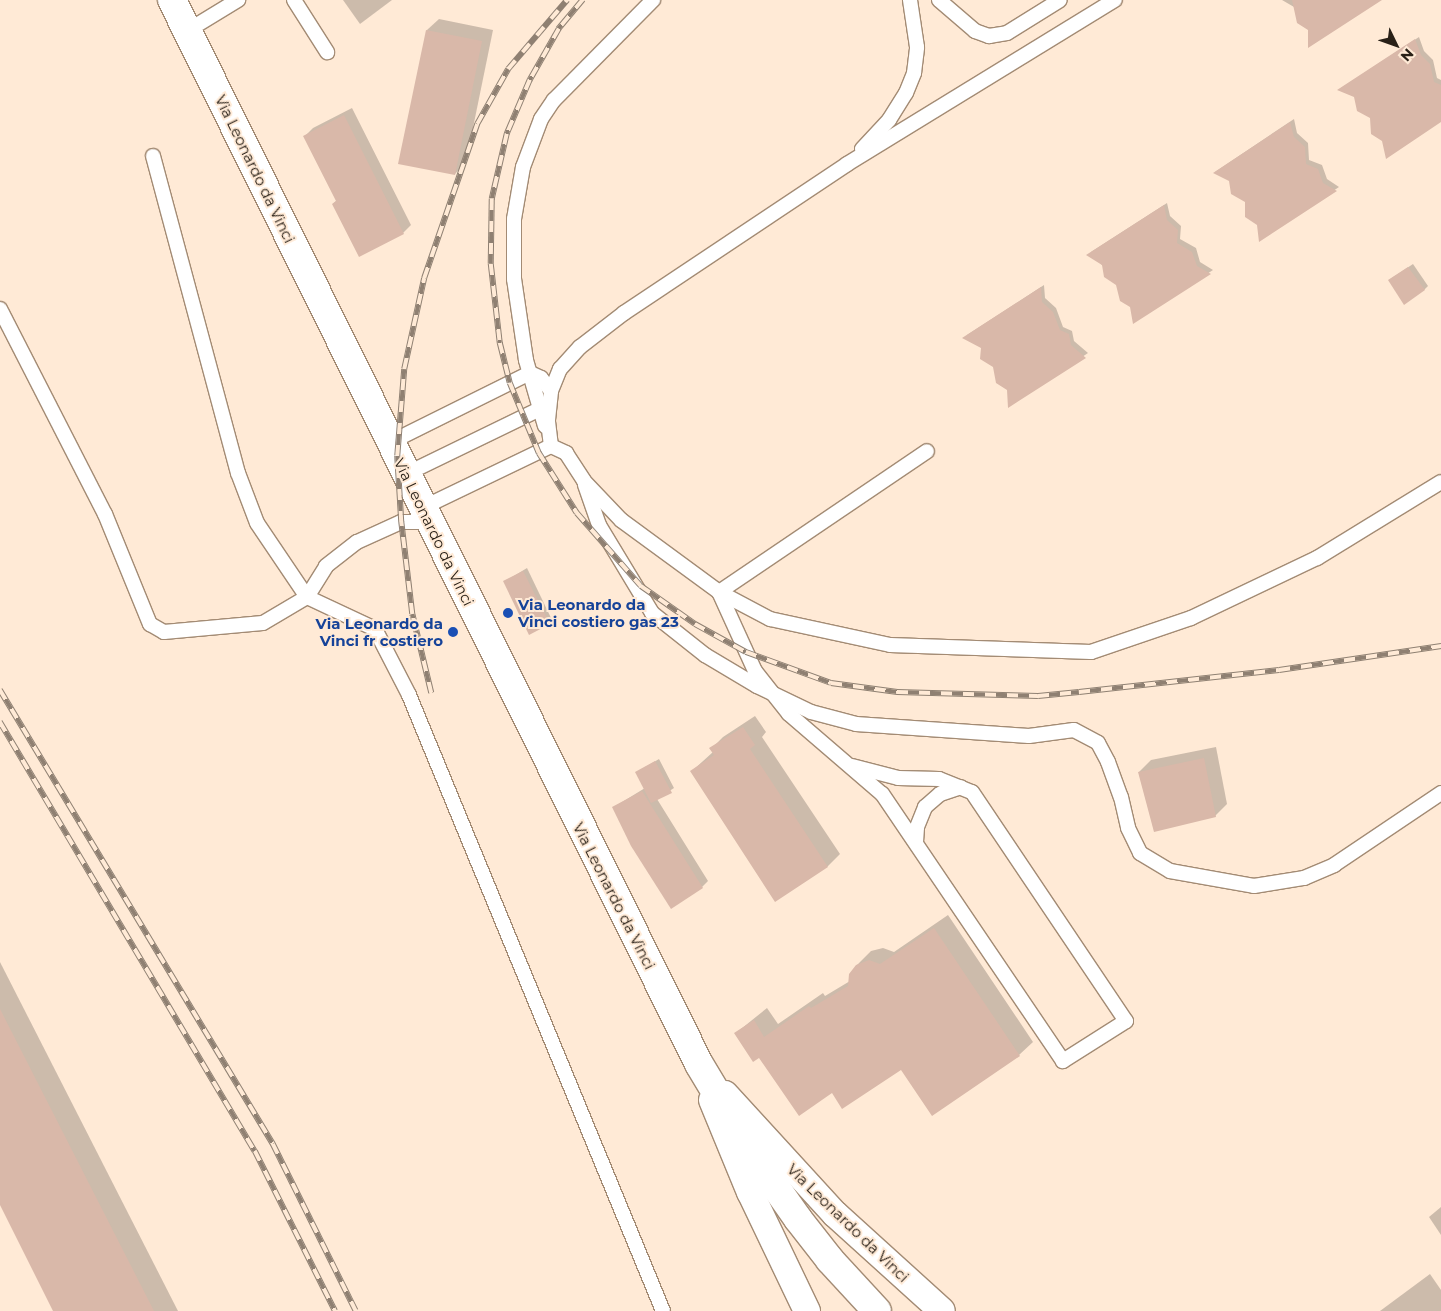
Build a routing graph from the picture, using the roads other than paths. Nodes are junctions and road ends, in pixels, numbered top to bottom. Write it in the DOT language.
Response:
graph roads {
  1 [pos="172,0"];
  2 [pos="238,0"];
  3 [pos="294,0"];
  4 [pos="654,0"];
  5 [pos="910,0"];
  6 [pos="939,0"];
  7 [pos="1060,0"];
  8 [pos="1115,0"];
  9 [pos="187,31"];
  10 [pos="327,52"];
  11 [pos="153,156"];
  12 [pos="847,164"];
  13 [pos="0,309"];
  14 [pos="530,373"];
  15 [pos="551,391"];
  16 [pos="544,410"];
  17 [pos="391,442"];
  18 [pos="551,446"];
  19 [pos="927,451"];
  20 [pos="406,474"];
  21 [pos="584,481"];
  22 [pos="1441,482"];
  23 [pos="426,515"];
  24 [pos="718,592"];
  25 [pos="308,597"];
  26 [pos="773,694"];
  27 [pos="852,766"];
  28 [pos="961,787"];
  29 [pos="1441,794"];
  30 [pos="916,842"];
  31 [pos="698,1064"];
  32 [pos="663,1311"];
  33 [pos="807,1311"];
  34 [pos="877,1311"];
  35 [pos="942,1311"];
  1 -- 9 [label="main road, Via Leonardo da Vinci"];
  2 -- 9 [label="lane"];
  3 -- 10 [label="lane"];
  4 -- 14 [label="lane"];
  5 -- 12 [label="lane"];
  6 -- 7 [label="lane"];
  8 -- 12 [label="lane"];
  9 -- 17 [label="main road, Via Leonardo da Vinci"];
  11 -- 25 [label="lane"];
  12 -- 15 [label="lane"];
  13 -- 25 [label="lane"];
  14 -- 15 [label="lane"];
  14 -- 16 [label="lane"];
  14 -- 17 [label="lane"];
  15 -- 16 [label="lane"];
  16 -- 18 [label="lane"];
  16 -- 20 [label="lane"];
  17 -- 20 [label="main road, Via Leonardo da Vinci"];
  18 -- 21 [label="lane"];
  18 -- 23 [label="lane"];
  19 -- 24 [label="lane"];
  20 -- 23 [label="main road, Via Leonardo da Vinci"];
  21 -- 24 [label="lane"];
  21 -- 26 [label="lane"];
  22 -- 24 [label="lane"];
  23 -- 25 [label="lane"];
  23 -- 31 [label="main road, Via Leonardo da Vinci"];
  24 -- 26 [label="lane"];
  25 -- 32 [label="lane"];
  26 -- 27 [label="lane"];
  26 -- 29 [label="lane"];
  27 -- 28 [label="lane"];
  27 -- 30 [label="lane"];
  28 -- 30 [label="lane"];
  28 -- 30 [label="lane"];
  31 -- 33 [label="street, Via Leonardo da Vinci"];
  31 -- 34 [label="main road"];
  31 -- 35 [label="street, Via Leonardo da Vinci"];
}
